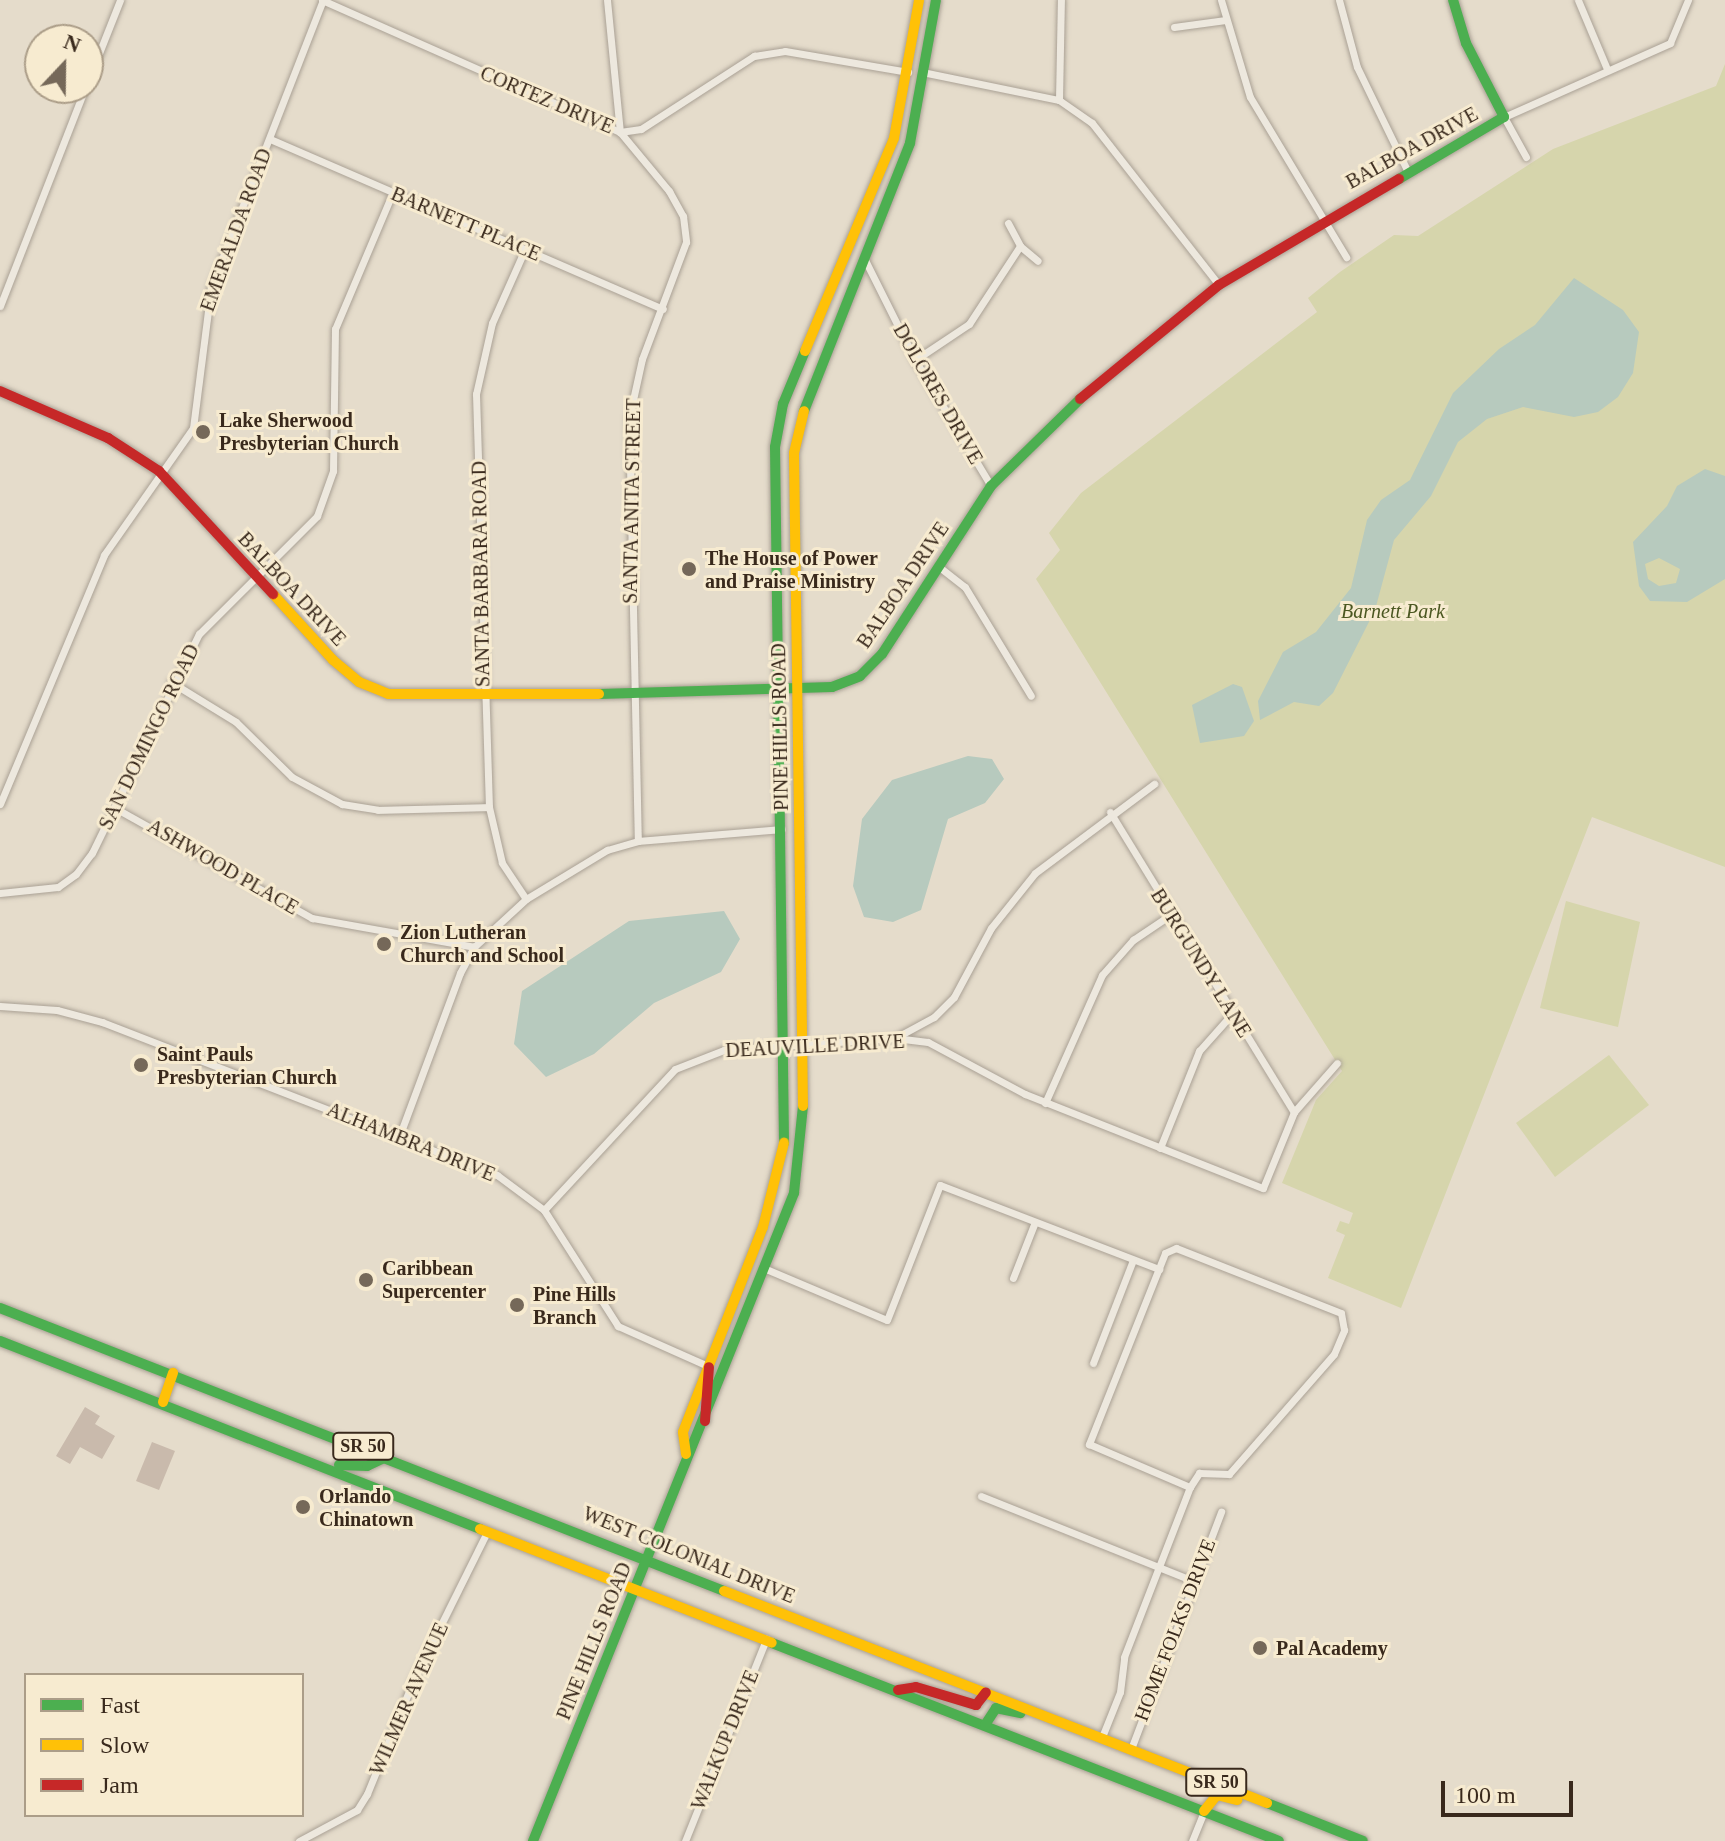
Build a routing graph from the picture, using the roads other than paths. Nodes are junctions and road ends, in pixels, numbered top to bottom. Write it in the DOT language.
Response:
graph roads {
  1 [pos="120,0"];
  2 [pos="323,0"];
  3 [pos="607,0"];
  4 [pos="919,0"];
  5 [pos="936,0"];
  6 [pos="1061,0"];
  7 [pos="1221,0"];
  8 [pos="1339,0"];
  9 [pos="1453,0"];
  10 [pos="1578,0"];
  11 [pos="1688,0"];
  12 [pos="1226,20"];
  13 [pos="1174,27"];
  14 [pos="104,40"];
  15 [pos="1607,69"];
  16 [pos="908,72"];
  17 [pos="927,73"];
  18 [pos="1059,100"];
  19 [pos="79,104"];
  20 [pos="1504,117"];
  21 [pos="620,132"];
  22 [pos="270,139"];
  23 [pos="1526,157"];
  24 [pos="1408,172"];
  25 [pos="393,192"];
  26 [pos="1320,221"];
  27 [pos="1008,223"];
  28 [pos="1020,246"];
  29 [pos="525,249"];
  30 [pos="1346,257"];
  31 [pos="864,258"];
  32 [pos="1038,261"];
  33 [pos="1219,285"];
  34 [pos="0,306"];
  35 [pos="663,309"];
  36 [pos="915,360"];
  37 [pos="0,391"];
  38 [pos="159,471"];
  39 [pos="991,486"];
  40 [pos="938,566"];
  41 [pos="256,577"];
  42 [pos="171,682"];
  43 [pos="798,688"];
  44 [pos="780,689"];
  45 [pos="631,692"];
  46 [pos="1031,696"];
  47 [pos="484,697"];
  48 [pos="1154,784"];
  49 [pos="0,804"];
  50 [pos="489,807"];
  51 [pos="115,808"];
  52 [pos="1110,812"];
  53 [pos="781,829"];
  54 [pos="638,841"];
  55 [pos="0,893"];
  56 [pos="526,899"];
  57 [pos="1170,915"];
  58 [pos="474,947"];
  59 [pos="0,1006"];
  60 [pos="1232,1014"];
  61 [pos="895,1038"];
  62 [pos="803,1043"];
  63 [pos="785,1045"];
  64 [pos="1337,1063"];
  65 [pos="1045,1103"];
  66 [pos="1294,1112"];
  67 [pos="399,1137"];
  68 [pos="1160,1148"];
  69 [pos="544,1210"];
  70 [pos="1035,1222"];
  71 [pos="1133,1260"];
  72 [pos="766,1269"];
  73 [pos="1159,1269"];
  74 [pos="1013,1278"];
  75 [pos="0,1308"];
  76 [pos="0,1315"];
  77 [pos="43,1324"];
  78 [pos="0,1341"];
  79 [pos="1093,1363"];
  80 [pos="708,1366"];
  81 [pos="173,1373"];
  82 [pos="163,1402"];
  83 [pos="706,1423"];
  84 [pos="686,1454"];
  85 [pos="388,1456"];
  86 [pos="311,1460"];
  87 [pos="1190,1487"];
  88 [pos="981,1496"];
  89 [pos="1221,1512"];
  90 [pos="488,1528"];
  91 [pos="647,1557"];
  92 [pos="1159,1567"];
  93 [pos="1193,1581"];
  94 [pos="636,1586"];
  95 [pos="766,1638"];
  96 [pos="898,1690"];
  97 [pos="986,1692"];
  98 [pos="1063,1722"];
  99 [pos="985,1725"];
  100 [pos="1102,1737"];
  101 [pos="1131,1749"];
  102 [pos="1286,1810"];
  103 [pos="1204,1811"];
  104 [pos="299,1841"];
  105 [pos="533,1841"];
  106 [pos="685,1841"];
  107 [pos="1192,1841"];
  108 [pos="1279,1841"];
  109 [pos="1363,1841"];
  1 -- 14 [label="street"];
  2 -- 21 [label="street, CORTEZ DRIVE"];
  2 -- 22 [label="street, EMERALDA ROAD"];
  3 -- 21 [label="street"];
  4 -- 16 [label="main road, PINE HILLS ROAD"];
  5 -- 17 [label="main road, PINE HILLS ROAD"];
  6 -- 18 [label="street"];
  7 -- 12 [label="street"];
  8 -- 24 [label="street"];
  9 -- 20 [label="main road"];
  10 -- 15 [label="street"];
  11 -- 15 [label="street, BALBOA DRIVE"];
  12 -- 13 [label="street"];
  12 -- 26 [label="street"];
  15 -- 20 [label="street, BALBOA DRIVE"];
  16 -- 21 [label="street, CORTEZ DRIVE"];
  16 -- 44 [label="main road, PINE HILLS ROAD"];
  17 -- 18 [label="street"];
  17 -- 31 [label="main road, PINE HILLS ROAD"];
  18 -- 33 [label="street"];
  19 -- 34 [label="street"];
  20 -- 23 [label="street"];
  20 -- 24 [label="main road, BALBOA DRIVE"];
  21 -- 35 [label="street, SANTA ANITA STREET"];
  22 -- 25 [label="street, BARNETT PLACE"];
  22 -- 38 [label="street, EMERALDA ROAD"];
  24 -- 26 [label="main road, BALBOA DRIVE"];
  25 -- 29 [label="street, BARNETT PLACE"];
  25 -- 41 [label="street, SAN DOMINGO ROAD"];
  26 -- 30 [label="street"];
  26 -- 33 [label="main road, BALBOA DRIVE"];
  27 -- 28 [label="street"];
  28 -- 32 [label="street"];
  28 -- 36 [label="street"];
  29 -- 35 [label="street, BARNETT PLACE"];
  29 -- 47 [label="street, SANTA BARBARA ROAD"];
  31 -- 36 [label="street, DOLORES DRIVE"];
  31 -- 43 [label="main road, PINE HILLS ROAD"];
  33 -- 39 [label="main road, BALBOA DRIVE"];
  35 -- 45 [label="street, SANTA ANITA STREET"];
  36 -- 39 [label="street, DOLORES DRIVE"];
  37 -- 38 [label="main road, BALBOA DRIVE"];
  38 -- 41 [label="main road, BALBOA DRIVE"];
  38 -- 49 [label="street, EMERALDA ROAD"];
  39 -- 40 [label="main road, BALBOA DRIVE"];
  40 -- 43 [label="main road, BALBOA DRIVE"];
  40 -- 46 [label="street"];
  41 -- 42 [label="street, SAN DOMINGO ROAD"];
  41 -- 47 [label="main road, BALBOA DRIVE"];
  42 -- 50 [label="street"];
  42 -- 51 [label="street, SAN DOMINGO ROAD"];
  43 -- 44 [label="main road, BALBOA DRIVE"];
  43 -- 62 [label="main road, PINE HILLS ROAD"];
  44 -- 45 [label="main road, BALBOA DRIVE"];
  44 -- 53 [label="main road, PINE HILLS ROAD"];
  45 -- 47 [label="main road, BALBOA DRIVE"];
  45 -- 54 [label="street, SANTA ANITA STREET"];
  47 -- 50 [label="street, SANTA BARBARA ROAD"];
  48 -- 52 [label="street"];
  50 -- 56 [label="street, SANTA BARBARA ROAD"];
  51 -- 55 [label="street, SAN DOMINGO ROAD"];
  51 -- 58 [label="street, ASHWOOD PLACE"];
  52 -- 57 [label="street, BURGUNDY LANE"];
  52 -- 61 [label="street"];
  53 -- 54 [label="street"];
  53 -- 63 [label="main road, PINE HILLS ROAD"];
  54 -- 56 [label="street"];
  56 -- 58 [label="street"];
  57 -- 60 [label="street, BURGUNDY LANE"];
  57 -- 65 [label="street"];
  58 -- 67 [label="street"];
  59 -- 67 [label="street, ALHAMBRA DRIVE"];
  60 -- 66 [label="street, BURGUNDY LANE"];
  60 -- 68 [label="street"];
  61 -- 62 [label="street, DEAUVILLE DRIVE"];
  61 -- 65 [label="street, DEAUVILLE DRIVE"];
  62 -- 63 [label="street, DEAUVILLE DRIVE"];
  62 -- 72 [label="main road, PINE HILLS ROAD"];
  63 -- 69 [label="street, DEAUVILLE DRIVE"];
  63 -- 80 [label="main road, PINE HILLS ROAD"];
  64 -- 66 [label="street"];
  65 -- 68 [label="street, DEAUVILLE DRIVE"];
  66 -- 68 [label="street, DEAUVILLE DRIVE"];
  67 -- 69 [label="street, ALHAMBRA DRIVE"];
  69 -- 80 [label="street, ALHAMBRA DRIVE"];
  70 -- 71 [label="street"];
  70 -- 72 [label="street"];
  70 -- 74 [label="street"];
  71 -- 73 [label="street"];
  71 -- 79 [label="street"];
  72 -- 83 [label="main road, PINE HILLS ROAD"];
  73 -- 87 [label="street"];
  73 -- 87 [label="street"];
  75 -- 77 [label="main road, WEST COLONIAL DRIVE / SR 50"];
  76 -- 77 [label="main road"];
  77 -- 81 [label="main road, WEST COLONIAL DRIVE / SR 50"];
  78 -- 82 [label="main road, SR 50"];
  80 -- 83 [label="main road"];
  80 -- 84 [label="main road, PINE HILLS ROAD"];
  81 -- 82 [label="main road"];
  81 -- 85 [label="main road, WEST COLONIAL DRIVE / SR 50"];
  82 -- 86 [label="main road, SR 50"];
  83 -- 84 [label="main road, PINE HILLS ROAD"];
  84 -- 91 [label="main road, PINE HILLS ROAD"];
  85 -- 86 [label="main road"];
  85 -- 91 [label="main road, WEST COLONIAL DRIVE / SR 50"];
  86 -- 90 [label="main road, SR 50"];
  87 -- 92 [label="street"];
  88 -- 92 [label="street"];
  89 -- 93 [label="street, HOME FOLKS DRIVE"];
  90 -- 94 [label="main road, SR 50"];
  90 -- 104 [label="street, WILMER AVENUE"];
  91 -- 94 [label="main road, PINE HILLS ROAD"];
  91 -- 97 [label="main road, WEST COLONIAL DRIVE / SR 50"];
  92 -- 93 [label="street"];
  92 -- 100 [label="street"];
  93 -- 101 [label="street, HOME FOLKS DRIVE"];
  94 -- 95 [label="main road, SR 50"];
  94 -- 105 [label="main road, PINE HILLS ROAD"];
  95 -- 96 [label="main road, SR 50"];
  95 -- 106 [label="street, WALKUP DRIVE"];
  96 -- 97 [label="main road"];
  96 -- 99 [label="main road, SR 50"];
  97 -- 98 [label="main road, WEST COLONIAL DRIVE / SR 50"];
  98 -- 99 [label="main road"];
  98 -- 100 [label="main road, WEST COLONIAL DRIVE / SR 50"];
  99 -- 103 [label="main road, SR 50"];
  100 -- 101 [label="main road, WEST COLONIAL DRIVE / SR 50"];
  101 -- 102 [label="main road, WEST COLONIAL DRIVE / SR 50"];
  102 -- 103 [label="main road"];
  102 -- 109 [label="main road, WEST COLONIAL DRIVE / SR 50"];
  103 -- 107 [label="street"];
  103 -- 108 [label="main road, SR 50"];
}
